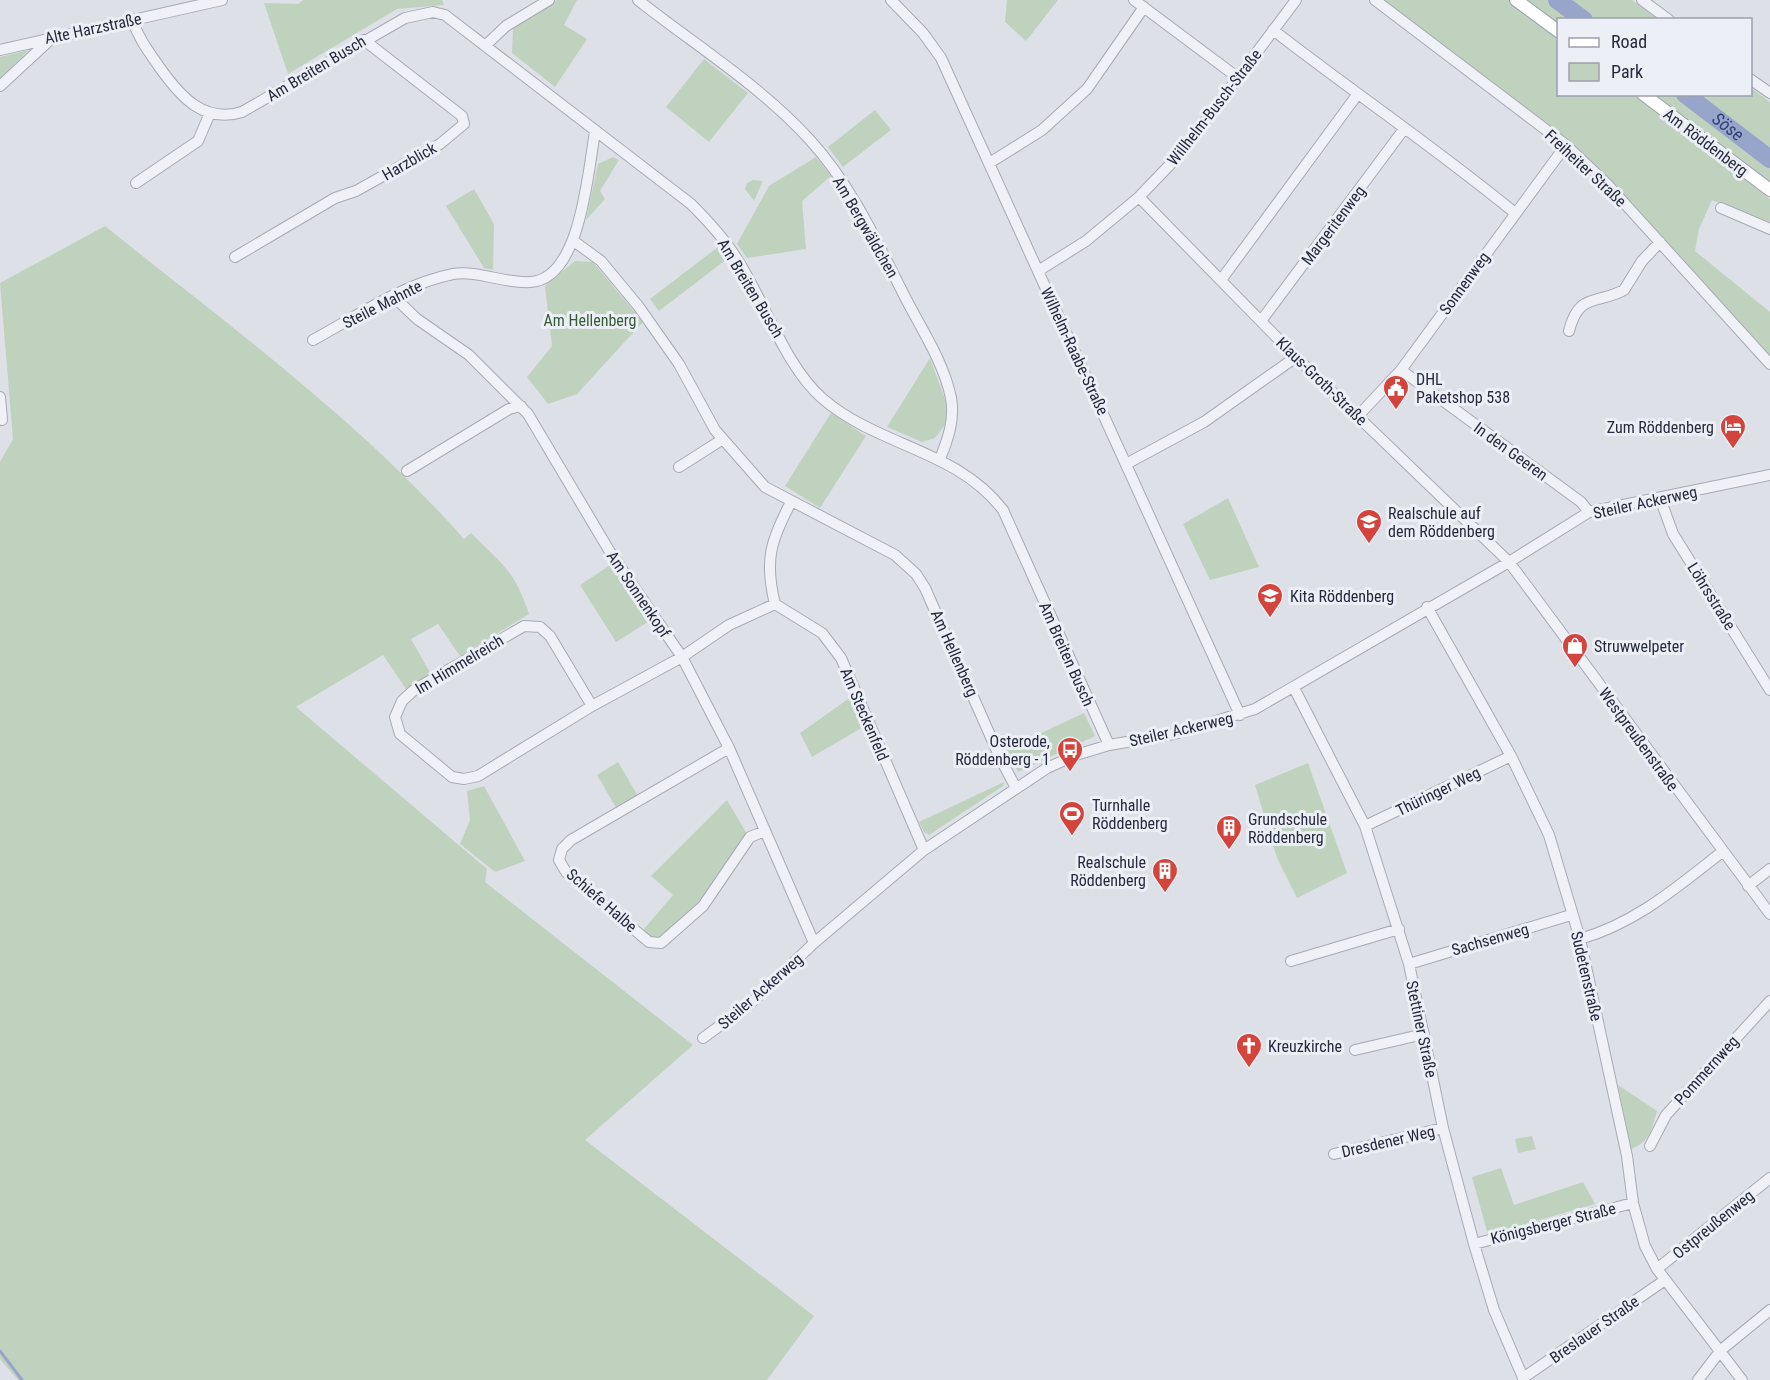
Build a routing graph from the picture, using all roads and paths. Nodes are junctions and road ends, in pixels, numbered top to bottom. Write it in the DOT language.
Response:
graph roads {
  1 [pos="222,0"];
  2 [pos="549,0"];
  3 [pos="638,0"];
  4 [pos="891,0"];
  5 [pos="1134,0"];
  6 [pos="1296,0"];
  7 [pos="1375,0"];
  8 [pos="1515,0"];
  9 [pos="1642,0"];
  10 [pos="1144,7"];
  11 [pos="1666,18"];
  12 [pos="132,20"];
  13 [pos="1273,30"];
  14 [pos="1557,30"];
  15 [pos="54,36"];
  16 [pos="364,40"];
  17 [pos="486,45"];
  18 [pos="0,50"];
  19 [pos="1238,77"];
  20 [pos="1752,80"];
  21 [pos="0,86"];
  22 [pos="1770,93"];
  23 [pos="1357,95"];
  24 [pos="1646,96"];
  25 [pos="210,113"];
  26 [pos="1404,129"];
  27 [pos="596,132"];
  28 [pos="1566,145"];
  29 [pos="991,162"];
  30 [pos="136,183"];
  31 [pos="1770,190"];
  32 [pos="1139,197"];
  33 [pos="1721,208"];
  34 [pos="1515,213"];
  35 [pos="1770,229"];
  36 [pos="575,242"];
  37 [pos="1660,242"];
  38 [pos="234,256"];
  39 [pos="1038,271"];
  40 [pos="1221,280"];
  41 [pos="393,296"];
  42 [pos="1261,321"];
  43 [pos="1569,331"];
  44 [pos="313,340"];
  45 [pos="1296,357"];
  46 [pos="1770,364"];
  47 [pos="1401,370"];
  48 [pos="0,397"];
  49 [pos="521,406"];
  50 [pos="1358,416"];
  51 [pos="2,420"];
  52 [pos="723,439"];
  53 [pos="940,459"];
  54 [pos="1128,463"];
  55 [pos="679,467"];
  56 [pos="407,471"];
  57 [pos="1770,475"];
  58 [pos="1659,498"];
  59 [pos="791,502"];
  60 [pos="1589,512"];
  61 [pos="1509,562"];
  62 [pos="775,604"];
  63 [pos="1427,607"];
  64 [pos="682,657"];
  65 [pos="1294,688"];
  66 [pos="1770,690"];
  67 [pos="592,706"];
  68 [pos="1240,715"];
  69 [pos="1109,745"];
  70 [pos="729,748"];
  71 [pos="1511,756"];
  72 [pos="1016,788"];
  73 [pos="1365,826"];
  74 [pos="765,831"];
  75 [pos="924,850"];
  76 [pos="1722,852"];
  77 [pos="1770,869"];
  78 [pos="1748,886"];
  79 [pos="1571,915"];
  80 [pos="1770,915"];
  81 [pos="1399,929"];
  82 [pos="1580,939"];
  83 [pos="813,943"];
  84 [pos="1291,961"];
  85 [pos="1409,964"];
  86 [pos="1770,1001"];
  87 [pos="1424,1034"];
  88 [pos="703,1038"];
  89 [pos="1355,1050"];
  90 [pos="1443,1128"];
  91 [pos="1650,1146"];
  92 [pos="1334,1154"];
  93 [pos="1770,1178"];
  94 [pos="1633,1203"];
  95 [pos="1474,1244"];
  96 [pos="1657,1269"];
  97 [pos="1665,1280"];
  98 [pos="1770,1310"];
  99 [pos="1721,1350"];
  100 [pos="1523,1379"];
  101 [pos="1698,1380"];
  102 [pos="1742,1380"];
  1 -- 12 [label="street, Alte Harzstraße"];
  2 -- 17 [label="street"];
  3 -- 53 [label="street, Am Bergwäldchen"];
  4 -- 29 [label="street, Wilhelm-Raabe-Straße"];
  5 -- 10 [label="street"];
  6 -- 13 [label="street, Willhelm-Busch-Straße"];
  7 -- 28 [label="street, Freiheiter Straße"];
  8 -- 14 [label="main road"];
  9 -- 11 [label="street"];
  10 -- 19 [label="street"];
  10 -- 29 [label="street"];
  12 -- 15 [label="street, Alte Harzstraße"];
  12 -- 25 [label="street, Am Breiten Busch"];
  13 -- 19 [label="street, Willhelm-Busch-Straße"];
  13 -- 23 [label="street"];
  15 -- 18 [label="street, Alte Harzstraße"];
  15 -- 21 [label="street"];
  16 -- 17 [label="street, Am Breiten Busch"];
  16 -- 25 [label="street, Am Breiten Busch"];
  16 -- 38 [label="street, Harzblick"];
  17 -- 27 [label="street, Am Breiten Busch"];
  19 -- 32 [label="street, Willhelm-Busch-Straße"];
  20 -- 22 [label="street"];
  23 -- 26 [label="street"];
  23 -- 40 [label="street"];
  24 -- 31 [label="main road, Am Röddenberg"];
  25 -- 30 [label="street"];
  26 -- 34 [label="street"];
  26 -- 42 [label="street, Margeritenweg"];
  27 -- 36 [label="street, Steile Mahnte"];
  27 -- 53 [label="street, Am Breiten Busch"];
  28 -- 34 [label="street, Sonnenweg"];
  28 -- 37 [label="street, Freiheiter Straße"];
  29 -- 39 [label="street, Wilhelm-Raabe-Straße"];
  32 -- 39 [label="street, Willhelm-Busch-Straße"];
  32 -- 40 [label="street, Klaus-Groth-Straße"];
  33 -- 35 [label="street"];
  34 -- 47 [label="street, Sonnenweg"];
  36 -- 41 [label="street, Steile Mahnte"];
  36 -- 52 [label="street, Am Hellenberg"];
  37 -- 43 [label="street"];
  37 -- 46 [label="street, Freiheiter Straße"];
  39 -- 54 [label="street, Wilhelm-Raabe-Straße"];
  40 -- 42 [label="street, Klaus-Groth-Straße"];
  41 -- 44 [label="street, Steile Mahnte"];
  41 -- 49 [label="street, Am Sonnenkopf"];
  42 -- 45 [label="street, Klaus-Groth-Straße"];
  45 -- 50 [label="street, Klaus-Groth-Straße"];
  45 -- 54 [label="street"];
  47 -- 50 [label="street, Sonnenweg"];
  47 -- 60 [label="street, In den Geeren"];
  48 -- 51 [label="street"];
  49 -- 56 [label="street"];
  49 -- 64 [label="street, Am Sonnenkopf"];
  50 -- 61 [label="street, Klaus-Groth-Straße"];
  52 -- 55 [label="street"];
  52 -- 59 [label="street, Am Hellenberg"];
  53 -- 69 [label="street, Am Breiten Busch"];
  54 -- 68 [label="street, Wilhelm-Raabe-Straße"];
  57 -- 58 [label="street, Steiler Ackerweg"];
  58 -- 60 [label="street, Steiler Ackerweg"];
  58 -- 66 [label="street, Löhrsstraße"];
  59 -- 62 [label="street"];
  59 -- 72 [label="street, Am Hellenberg"];
  60 -- 61 [label="street, Steiler Ackerweg"];
  61 -- 63 [label="street, Steiler Ackerweg"];
  61 -- 76 [label="street, Westpreußenstraße"];
  62 -- 64 [label="street"];
  62 -- 75 [label="street, Am Steckenfeld"];
  63 -- 65 [label="street, Steiler Ackerweg"];
  63 -- 71 [label="street, Sudetenstraße"];
  64 -- 67 [label="street, Im Himmelreich"];
  64 -- 70 [label="street, Am Sonnenkopf"];
  65 -- 68 [label="street, Steiler Ackerweg"];
  65 -- 73 [label="street, Stettiner Straße"];
  67 -- 67 [label="street, Im Himmelreich"];
  68 -- 69 [label="street, Steiler Ackerweg"];
  69 -- 72 [label="street, Steiler Ackerweg"];
  70 -- 74 [label="street, Am Sonnenkopf"];
  70 -- 74 [label="street, Schiefe Halbe"];
  71 -- 73 [label="street, Thüringer Weg"];
  71 -- 79 [label="street, Sudetenstraße"];
  72 -- 75 [label="street, Steiler Ackerweg"];
  73 -- 81 [label="street, Stettiner Straße"];
  74 -- 83 [label="street, Am Sonnenkopf"];
  75 -- 83 [label="street, Steiler Ackerweg"];
  76 -- 78 [label="street, Westpreußenstraße"];
  76 -- 82 [label="street"];
  77 -- 78 [label="street"];
  78 -- 80 [label="street, Westpreußenstraße"];
  79 -- 82 [label="street, Sudetenstraße"];
  79 -- 85 [label="street, Sachsenweg"];
  81 -- 84 [label="street"];
  81 -- 85 [label="street, Stettiner Straße"];
  82 -- 94 [label="street, Sudetenstraße"];
  83 -- 88 [label="street, Steiler Ackerweg"];
  85 -- 87 [label="street, Stettiner Straße"];
  86 -- 91 [label="street, Pommernweg"];
  87 -- 89 [label="street"];
  87 -- 90 [label="street, Stettiner Straße"];
  90 -- 92 [label="street, Dresdener Weg"];
  90 -- 95 [label="street, Stettiner Straße"];
  93 -- 96 [label="street, Ostpreußenweg"];
  94 -- 95 [label="street, Königsberger Straße"];
  94 -- 96 [label="street, Sudetenstraße"];
  95 -- 100 [label="street, Stettiner Straße"];
  96 -- 97 [label="street, Sudetenstraße"];
  97 -- 99 [label="street, Sudetenstraße"];
  97 -- 100 [label="street, Breslauer Straße"];
  98 -- 99 [label="street"];
  99 -- 101 [label="street"];
  99 -- 102 [label="street, Sudetenstraße"];
}
